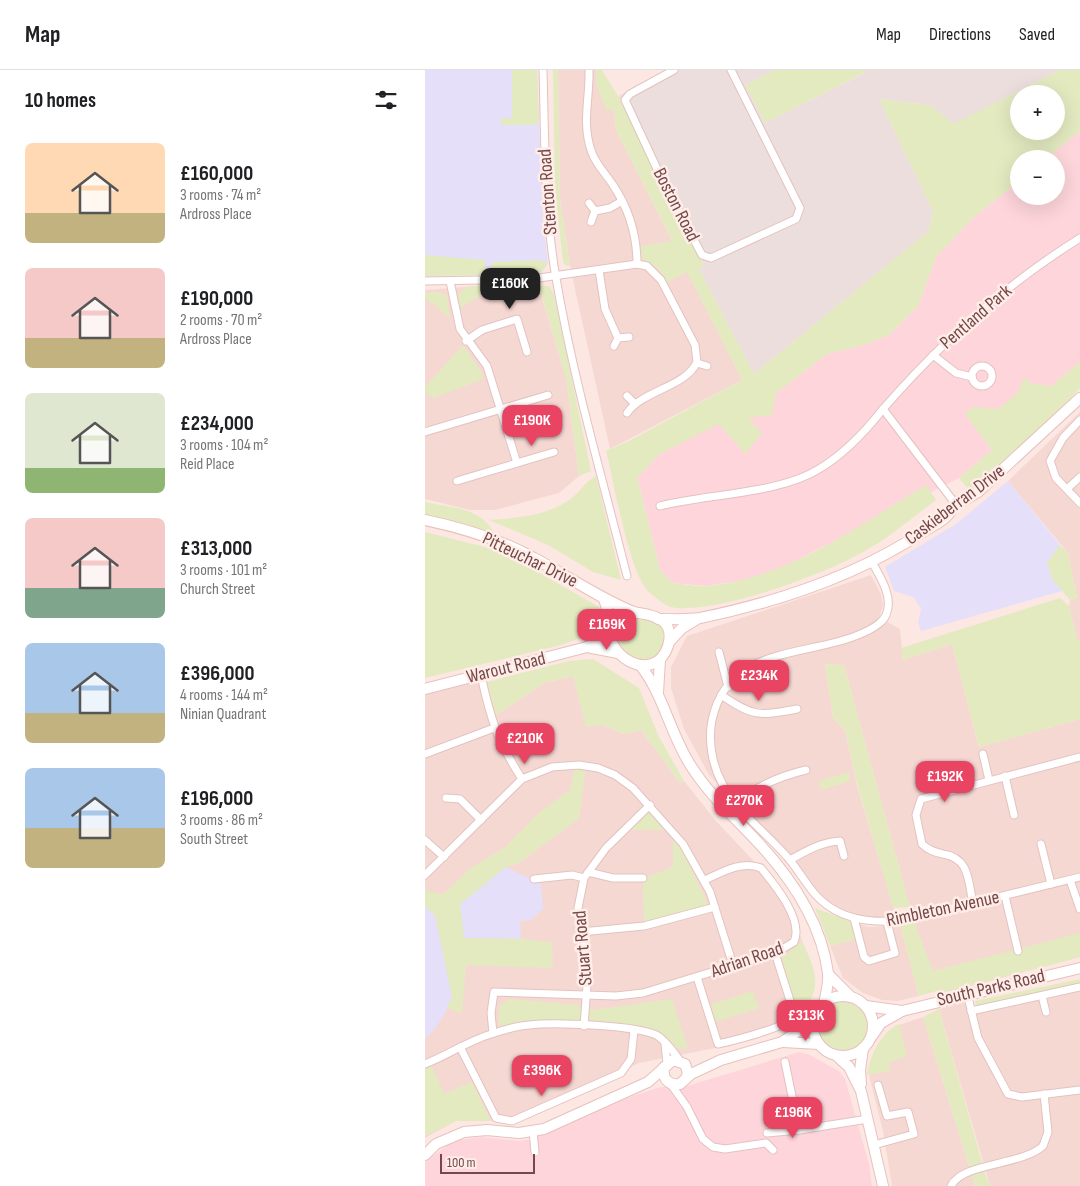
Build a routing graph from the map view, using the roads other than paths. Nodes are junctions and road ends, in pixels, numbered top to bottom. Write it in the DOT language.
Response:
graph roads {
  1 [pos="543,70"];
  2 [pos="589,70"];
  3 [pos="674,70"];
  4 [pos="731,70"];
  5 [pos="622,201"];
  6 [pos="589,203"];
  7 [pos="595,211"];
  8 [pos="591,222"];
  9 [pos="1080,238"];
  10 [pos="637,264"];
  11 [pos="599,270"];
  12 [pos="556,277"];
  13 [pos="425,281"];
  14 [pos="449,281"];
  15 [pos="629,337"];
  16 [pos="618,338"];
  17 [pos="466,341"];
  18 [pos="614,346"];
  19 [pos="527,352"];
  20 [pos="933,355"];
  21 [pos="697,363"];
  22 [pos="707,366"];
  23 [pos="972,377"];
  24 [pos="548,395"];
  25 [pos="627,396"];
  26 [pos="1080,398"];
  27 [pos="634,403"];
  28 [pos="502,410"];
  29 [pos="883,410"];
  30 [pos="627,412"];
  31 [pos="1080,420"];
  32 [pos="425,432"];
  33 [pos="554,452"];
  34 [pos="517,463"];
  35 [pos="1080,477"];
  36 [pos="457,481"];
  37 [pos="1067,489"];
  38 [pos="954,502"];
  39 [pos="1080,504"];
  40 [pos="660,506"];
  41 [pos="425,520"];
  42 [pos="872,562"];
  43 [pos="627,576"];
  44 [pos="603,599"];
  45 [pos="636,613"];
  46 [pos="697,618"];
  47 [pos="658,619"];
  48 [pos="610,628"];
  49 [pos="669,641"];
  50 [pos="587,647"];
  51 [pos="719,652"];
  52 [pos="619,653"];
  53 [pos="660,660"];
  54 [pos="640,665"];
  55 [pos="481,675"];
  56 [pos="728,687"];
  57 [pos="425,689"];
  58 [pos="658,694"];
  59 [pos="721,695"];
  60 [pos="797,709"];
  61 [pos="494,728"];
  62 [pos="425,754"];
  63 [pos="983,754"];
  64 [pos="1080,758"];
  65 [pos="806,770"];
  66 [pos="1005,776"];
  67 [pos="522,779"];
  68 [pos="989,780"];
  69 [pos="446,798"];
  70 [pos="735,802"];
  71 [pos="650,805"];
  72 [pos="1014,815"];
  73 [pos="481,820"];
  74 [pos="425,840"];
  75 [pos="1041,844"];
  76 [pos="844,856"];
  77 [pos="443,857"];
  78 [pos="790,860"];
  79 [pos="425,875"];
  80 [pos="586,875"];
  81 [pos="1080,877"];
  82 [pos="643,878"];
  83 [pos="534,879"];
  84 [pos="705,880"];
  85 [pos="1070,880"];
  86 [pos="1051,884"];
  87 [pos="1005,896"];
  88 [pos="973,904"];
  89 [pos="715,907"];
  90 [pos="1080,909"];
  91 [pos="854,918"];
  92 [pos="887,922"];
  93 [pos="581,932"];
  94 [pos="1019,951"];
  95 [pos="775,953"];
  96 [pos="733,965"];
  97 [pos="1080,968"];
  98 [pos="828,974"];
  99 [pos="697,977"];
  100 [pos="1080,987"];
  101 [pos="588,994"];
  102 [pos="967,994"];
  103 [pos="1042,996"];
  104 [pos="851,997"];
  105 [pos="824,1003"];
  106 [pos="866,1006"];
  107 [pos="902,1011"];
  108 [pos="971,1011"];
  109 [pos="1046,1012"];
  110 [pos="814,1020"];
  111 [pos="585,1026"];
  112 [pos="634,1030"];
  113 [pos="493,1033"];
  114 [pos="872,1036"];
  115 [pos="782,1042"];
  116 [pos="665,1043"];
  117 [pos="819,1044"];
  118 [pos="460,1047"];
  119 [pos="863,1048"];
  120 [pos="837,1056"];
  121 [pos="721,1060"];
  122 [pos="785,1062"];
  123 [pos="683,1063"];
  124 [pos="425,1064"];
  125 [pos="666,1065"];
  126 [pos="685,1080"];
  127 [pos="648,1082"];
  128 [pos="668,1082"];
  129 [pos="878,1084"];
  130 [pos="1080,1090"];
  131 [pos="861,1091"];
  132 [pos="1044,1094"];
  133 [pos="687,1107"];
  134 [pos="868,1118"];
  135 [pos="799,1130"];
  136 [pos="533,1132"];
  137 [pos="767,1133"];
  138 [pos="875,1145"];
  139 [pos="773,1150"];
  140 [pos="535,1152"];
  141 [pos="425,1155"];
  142 [pos="883,1186"];
  143 [pos="951,1186"];
  1 -- 12 [label="street, Stenton Road"];
  2 -- 5 [label="street"];
  3 -- 4 [label="street, Boston Road"];
  5 -- 7 [label="street"];
  5 -- 10 [label="street"];
  6 -- 7 [label="street"];
  7 -- 8 [label="street"];
  9 -- 20 [label="street, Pentland Park"];
  10 -- 11 [label="street"];
  10 -- 21 [label="street"];
  11 -- 12 [label="street"];
  11 -- 16 [label="street"];
  12 -- 14 [label="street"];
  12 -- 43 [label="street, Stenton Road"];
  13 -- 14 [label="street"];
  14 -- 17 [label="street"];
  15 -- 16 [label="street"];
  16 -- 18 [label="street"];
  17 -- 19 [label="street"];
  17 -- 28 [label="street"];
  20 -- 23 [label="street"];
  20 -- 29 [label="street, Pentland Park"];
  21 -- 22 [label="street"];
  21 -- 27 [label="street"];
  24 -- 28 [label="street"];
  25 -- 27 [label="street"];
  26 -- 38 [label="street, Caskieberran Drive"];
  27 -- 30 [label="street"];
  28 -- 32 [label="street"];
  28 -- 34 [label="street"];
  29 -- 38 [label="street"];
  29 -- 40 [label="street, Pentland Park"];
  31 -- 37 [label="street"];
  33 -- 34 [label="street"];
  34 -- 36 [label="street"];
  35 -- 37 [label="street"];
  37 -- 39 [label="street"];
  38 -- 42 [label="street, Caskieberran Drive"];
  41 -- 44 [label="street, Pitteuchar Drive"];
  42 -- 46 [label="street, Caskieberran Drive"];
  42 -- 56 [label="street, Rimbleton Avenue"];
  44 -- 45 [label="street, Pitteuchar Drive"];
  44 -- 48 [label="street"];
  45 -- 47 [label="street"];
  45 -- 48 [label="street"];
  46 -- 47 [label="street, Caskieberran Drive"];
  46 -- 49 [label="street, Caskieberran Drive"];
  47 -- 49 [label="street"];
  48 -- 50 [label="street"];
  48 -- 52 [label="street"];
  49 -- 53 [label="street"];
  50 -- 52 [label="street"];
  50 -- 55 [label="street, Warout Road"];
  51 -- 56 [label="street"];
  52 -- 54 [label="street"];
  53 -- 54 [label="street"];
  53 -- 58 [label="street"];
  54 -- 58 [label="street"];
  55 -- 57 [label="street, Warout Road"];
  55 -- 61 [label="street"];
  56 -- 59 [label="street, Rimbleton Avenue"];
  58 -- 98 [label="street"];
  59 -- 60 [label="street"];
  59 -- 70 [label="street, Rimbleton Avenue"];
  61 -- 62 [label="street"];
  61 -- 67 [label="street"];
  63 -- 68 [label="street"];
  64 -- 66 [label="street"];
  65 -- 70 [label="street"];
  66 -- 68 [label="street"];
  66 -- 72 [label="street"];
  67 -- 71 [label="street"];
  67 -- 73 [label="street"];
  68 -- 88 [label="street"];
  69 -- 73 [label="street"];
  70 -- 78 [label="street, Rimbleton Avenue"];
  71 -- 80 [label="street, Stuart Road"];
  71 -- 84 [label="street"];
  73 -- 77 [label="street"];
  74 -- 77 [label="street"];
  75 -- 86 [label="street"];
  76 -- 78 [label="street"];
  77 -- 79 [label="street"];
  78 -- 91 [label="street, Rimbleton Avenue"];
  80 -- 82 [label="street"];
  80 -- 83 [label="street"];
  80 -- 93 [label="street, Stuart Road"];
  81 -- 85 [label="street, Rimbleton Avenue"];
  84 -- 89 [label="street"];
  84 -- 95 [label="street, Adrian Road"];
  85 -- 86 [label="street, Rimbleton Avenue"];
  85 -- 90 [label="street"];
  86 -- 87 [label="street, Rimbleton Avenue"];
  87 -- 88 [label="street, Rimbleton Avenue"];
  87 -- 94 [label="street"];
  88 -- 92 [label="street, Rimbleton Avenue"];
  89 -- 93 [label="street"];
  89 -- 96 [label="street"];
  91 -- 92 [label="street, Rimbleton Avenue"];
  91 -- 92 [label="street"];
  93 -- 101 [label="street, Stuart Road"];
  95 -- 96 [label="street, Adrian Road"];
  95 -- 99 [label="street"];
  96 -- 99 [label="street, Adrian Road"];
  97 -- 102 [label="street, South Parks Road"];
  98 -- 104 [label="street"];
  98 -- 105 [label="street"];
  99 -- 101 [label="street, Adrian Road"];
  100 -- 103 [label="street"];
  101 -- 111 [label="street, Stuart Road"];
  101 -- 113 [label="street, Adrian Road"];
  102 -- 107 [label="street, South Parks Road"];
  102 -- 108 [label="street"];
  103 -- 108 [label="street"];
  103 -- 109 [label="street"];
  104 -- 105 [label="street"];
  104 -- 106 [label="street"];
  105 -- 110 [label="street"];
  106 -- 107 [label="street, South Parks Road"];
  106 -- 114 [label="street"];
  107 -- 114 [label="street, South Parks Road"];
  108 -- 132 [label="street"];
  110 -- 115 [label="street"];
  110 -- 117 [label="street"];
  111 -- 112 [label="street"];
  111 -- 113 [label="street"];
  112 -- 116 [label="street"];
  112 -- 118 [label="street"];
  113 -- 118 [label="street"];
  114 -- 119 [label="street"];
  115 -- 117 [label="street"];
  115 -- 121 [label="street"];
  116 -- 123 [label="street"];
  116 -- 125 [label="street"];
  117 -- 120 [label="street"];
  118 -- 124 [label="street"];
  119 -- 120 [label="street"];
  119 -- 131 [label="street"];
  120 -- 131 [label="street"];
  121 -- 123 [label="street"];
  121 -- 126 [label="street"];
  122 -- 135 [label="street"];
  123 -- 125 [label="street"];
  123 -- 126 [label="street"];
  125 -- 127 [label="street"];
  125 -- 128 [label="street"];
  126 -- 128 [label="street"];
  126 -- 133 [label="street"];
  127 -- 128 [label="street"];
  127 -- 136 [label="street"];
  128 -- 133 [label="street"];
  129 -- 138 [label="street"];
  130 -- 132 [label="street"];
  131 -- 134 [label="street"];
  132 -- 143 [label="street"];
  133 -- 139 [label="street"];
  134 -- 135 [label="street"];
  134 -- 138 [label="street"];
  135 -- 137 [label="street"];
  136 -- 140 [label="street"];
  136 -- 141 [label="street"];
  138 -- 142 [label="street"];
}
